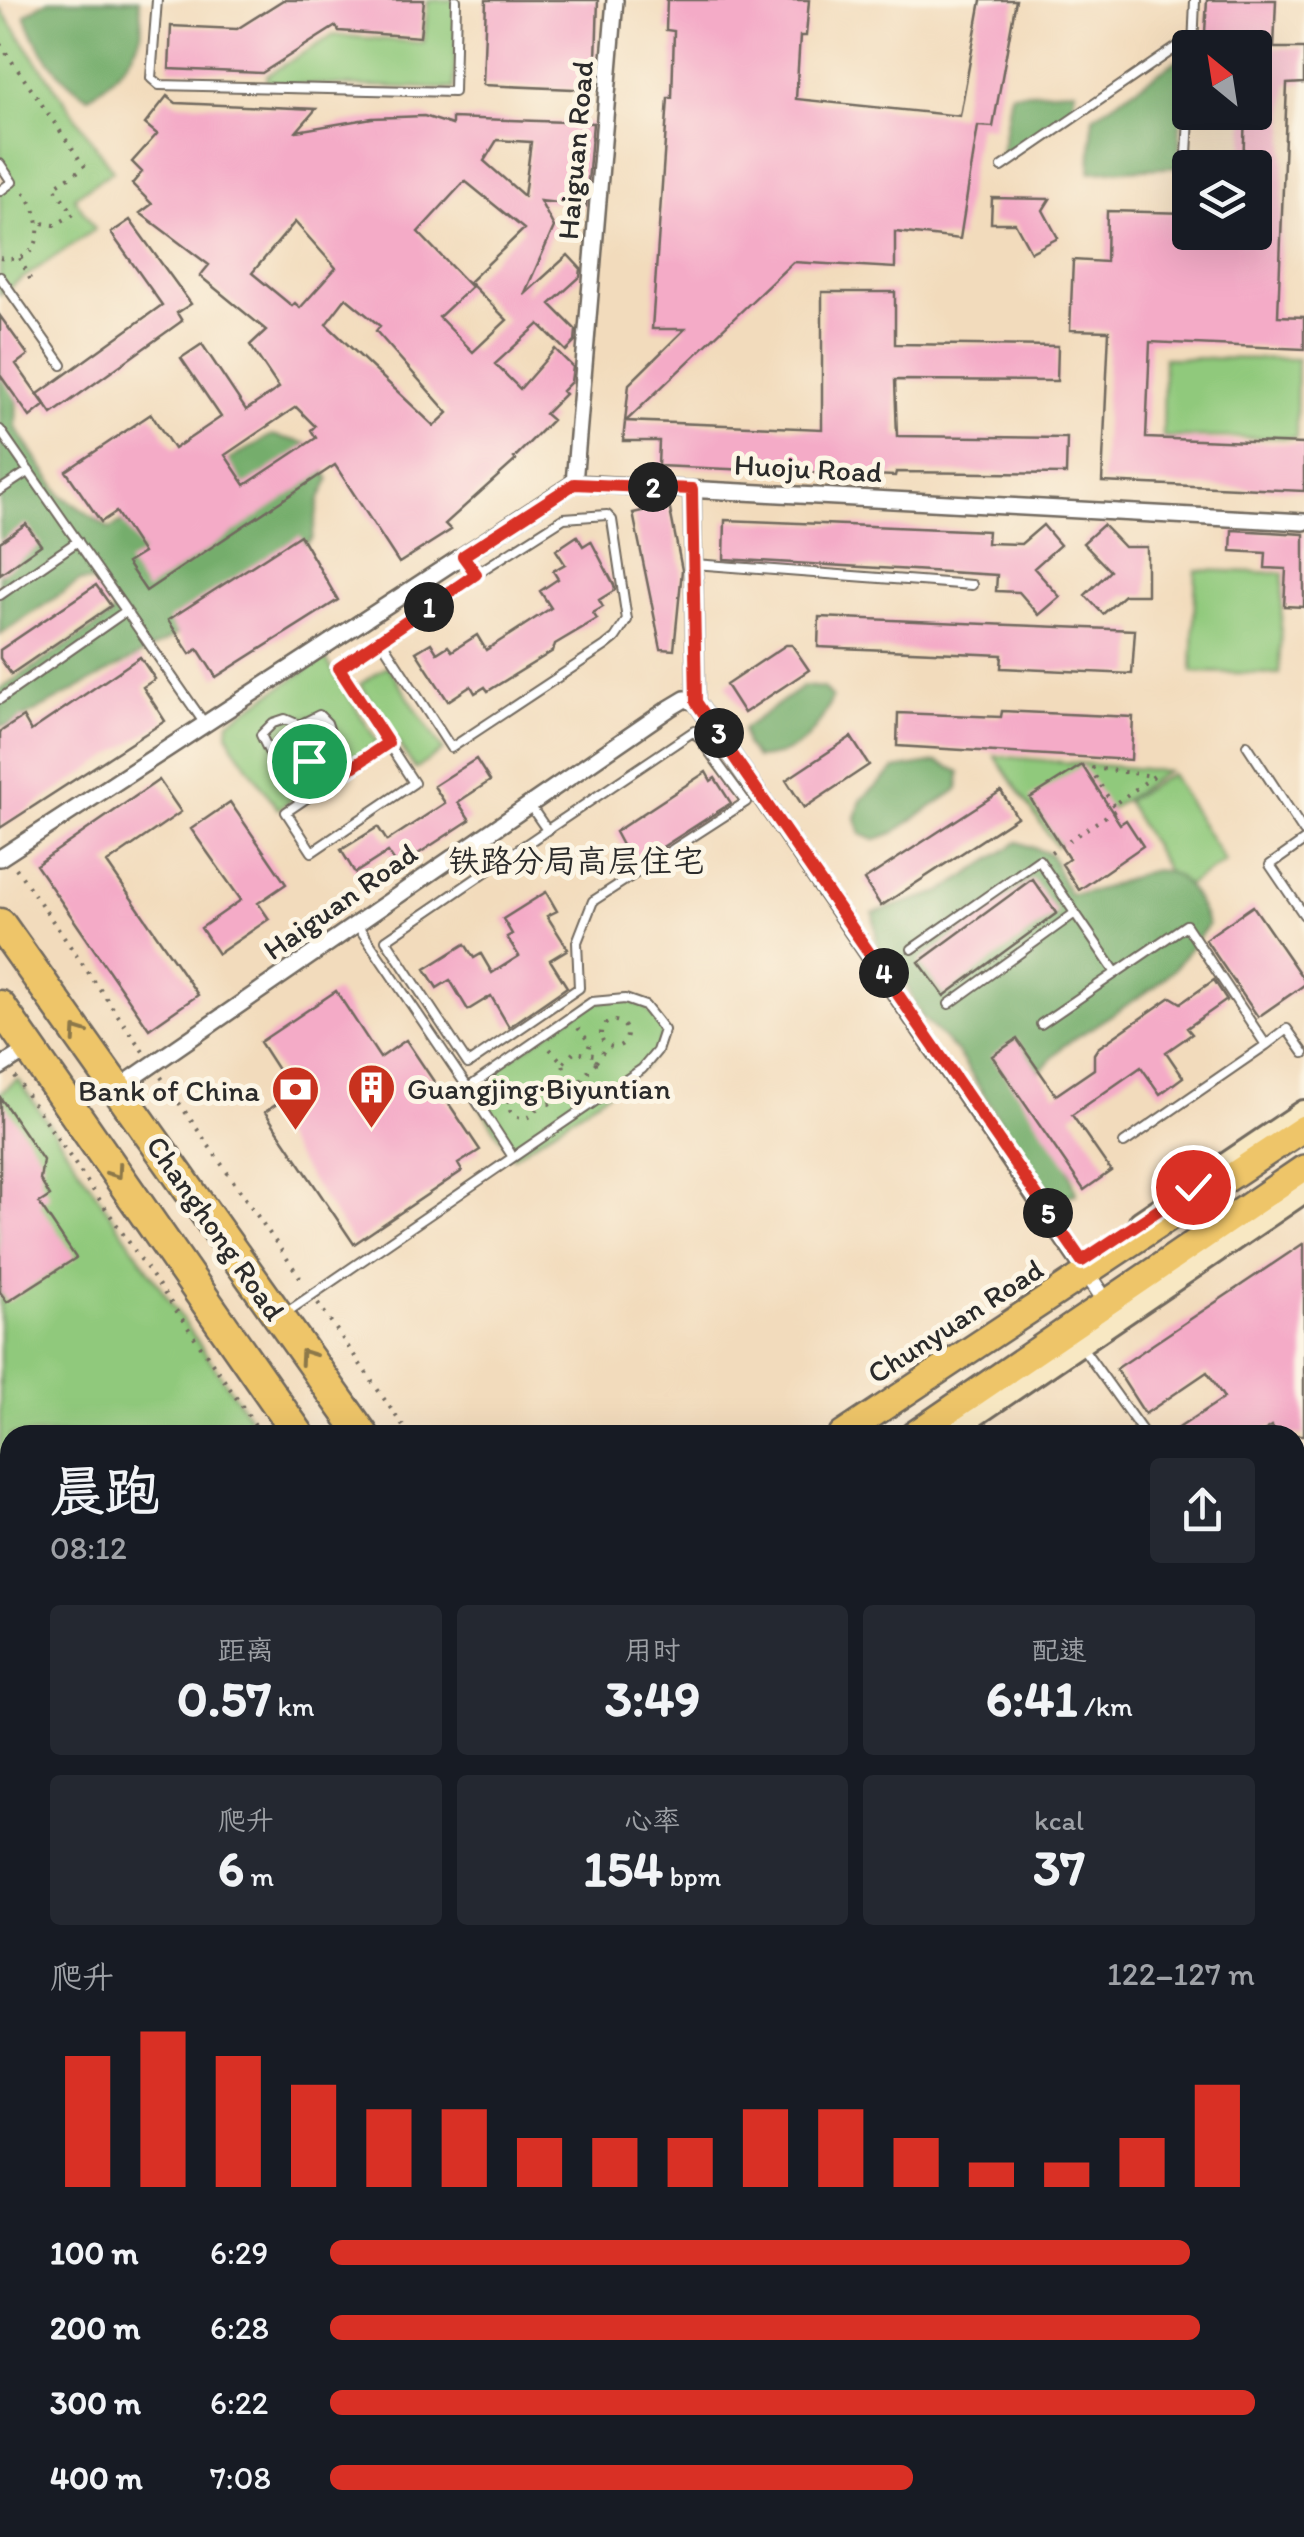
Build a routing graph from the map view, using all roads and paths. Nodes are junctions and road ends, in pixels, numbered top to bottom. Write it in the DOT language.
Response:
graph roads {
  1 [pos="157,0"];
  2 [pos="456,0"];
  3 [pos="615,0"];
  4 [pos="1195,0"];
  5 [pos="1194,30"];
  6 [pos="0,44"];
  7 [pos="1172,51"];
  8 [pos="0,164"];
  9 [pos="1002,167"];
  10 [pos="4,188"];
  11 [pos="40,223"];
  12 [pos="0,258"];
  13 [pos="20,258"];
  14 [pos="0,278"];
  15 [pos="31,280"];
  16 [pos="62,366"];
  17 [pos="0,430"];
  18 [pos="29,471"];
  19 [pos="574,484"];
  20 [pos="692,489"];
  21 [pos="0,490"];
  22 [pos="1304,522"];
  23 [pos="78,541"];
  24 [pos="463,556"];
  25 [pos="694,564"];
  26 [pos="476,574"];
  27 [pos="972,585"];
  28 [pos="0,595"];
  29 [pos="126,611"];
  30 [pos="381,640"];
  31 [pos="0,698"];
  32 [pos="696,702"];
  33 [pos="206,724"];
  34 [pos="388,743"];
  35 [pos="1247,745"];
  36 [pos="320,756"];
  37 [pos="348,770"];
  38 [pos="302,773"];
  39 [pos="312,795"];
  40 [pos="529,804"];
  41 [pos="1114,805"];
  42 [pos="548,830"];
  43 [pos="1304,832"];
  44 [pos="1304,841"];
  45 [pos="3,856"];
  46 [pos="1039,860"];
  47 [pos="1075,914"];
  48 [pos="1304,915"];
  49 [pos="356,923"];
  50 [pos="0,924"];
  51 [pos="912,949"];
  52 [pos="1116,973"];
  53 [pos="949,1004"];
  54 [pos="0,1006"];
  55 [pos="581,1010"];
  56 [pos="1041,1024"];
  57 [pos="541,1037"];
  58 [pos="608,1045"];
  59 [pos="1266,1045"];
  60 [pos="30,1048"];
  61 [pos="587,1052"];
  62 [pos="1304,1053"];
  63 [pos="596,1062"];
  64 [pos="562,1063"];
  65 [pos="152,1065"];
  66 [pos="1,1067"];
  67 [pos="578,1084"];
  68 [pos="468,1088"];
  69 [pos="117,1089"];
  70 [pos="538,1105"];
  71 [pos="1304,1112"];
  72 [pos="1304,1128"];
  73 [pos="1124,1144"];
  74 [pos="513,1158"];
  75 [pos="1304,1168"];
  76 [pos="1304,1191"];
  77 [pos="1085,1267"];
  78 [pos="312,1295"];
  79 [pos="1107,1303"];
  80 [pos="279,1317"];
  81 [pos="1079,1344"];
  82 [pos="255,1425"];
  83 [pos="292,1425"];
  84 [pos="356,1425"];
  85 [pos="402,1425"];
  86 [pos="839,1425"];
  87 [pos="856,1425"];
  88 [pos="928,1425"];
  89 [pos="960,1425"];
  90 [pos="1138,1425"];
  1 -- 2 [label="lane"];
  3 -- 19 [label="street, Haiguan Road"];
  4 -- 5 [label="lane"];
  6 -- 11 [label="path"];
  7 -- 9 [label="lane"];
  8 -- 10 [label="lane"];
  10 -- 11 [label="path"];
  11 -- 13 [label="path"];
  12 -- 13 [label="path"];
  13 -- 15 [label="path"];
  14 -- 16 [label="lane"];
  17 -- 18 [label="lane"];
  18 -- 21 [label="lane"];
  18 -- 23 [label="lane"];
  19 -- 20 [label="street, Huoju Road"];
  19 -- 24 [label="street"];
  20 -- 22 [label="street, Huoju Road"];
  20 -- 25 [label="street"];
  23 -- 28 [label="lane"];
  23 -- 29 [label="lane"];
  24 -- 26 [label="lane"];
  24 -- 33 [label="street"];
  25 -- 27 [label="lane"];
  25 -- 32 [label="street"];
  26 -- 30 [label="lane"];
  26 -- 30 [label="lane"];
  29 -- 31 [label="lane"];
  29 -- 33 [label="lane"];
  30 -- 34 [label="lane"];
  32 -- 40 [label="street, Haiguan Road"];
  32 -- 77 [label="street"];
  33 -- 45 [label="street"];
  34 -- 37 [label="lane"];
  34 -- 39 [label="lane"];
  35 -- 43 [label="lane"];
  36 -- 37 [label="lane"];
  36 -- 38 [label="lane"];
  36 -- 38 [label="lane"];
  37 -- 39 [label="lane"];
  38 -- 39 [label="lane"];
  40 -- 42 [label="lane"];
  40 -- 49 [label="street, Haiguan Road"];
  41 -- 41 [label="path"];
  41 -- 46 [label="path"];
  42 -- 42 [label="lane"];
  44 -- 48 [label="lane"];
  45 -- 65 [label="path"];
  46 -- 47 [label="lane"];
  46 -- 51 [label="lane"];
  47 -- 52 [label="lane"];
  47 -- 53 [label="lane"];
  49 -- 65 [label="street, Haiguan Road"];
  49 -- 68 [label="lane"];
  69 -- 50 [label="highway, Changhong Road, one-way"];
  52 -- 56 [label="lane"];
  52 -- 59 [label="lane"];
  54 -- 60 [label="highway, Changhong Road"];
  55 -- 57 [label="lane"];
  55 -- 61 [label="path"];
  55 -- 74 [label="lane"];
  57 -- 64 [label="path"];
  57 -- 68 [label="lane"];
  58 -- 58 [label="path"];
  58 -- 63 [label="path"];
  59 -- 62 [label="lane"];
  59 -- 73 [label="lane"];
  60 -- 66 [label="street"];
  60 -- 83 [label="highway, Changhong Road, one-way"];
  61 -- 63 [label="path"];
  61 -- 64 [label="path"];
  63 -- 67 [label="path"];
  64 -- 67 [label="path"];
  65 -- 69 [label="street, Haiguan Road"];
  65 -- 78 [label="path"];
  66 -- 82 [label="path"];
  67 -- 70 [label="path"];
  68 -- 74 [label="lane"];
  69 -- 80 [label="highway, Changhong Road"];
  70 -- 70 [label="path"];
  71 -- 77 [label="street"];
  72 -- 77 [label="main road, Chunyuan Road"];
  74 -- 78 [label="lane"];
  75 -- 79 [label="main road"];
  76 -- 81 [label="street"];
  77 -- 79 [label="street"];
  77 -- 86 [label="street"];
  77 -- 87 [label="main road, Chunyuan Road"];
  78 -- 80 [label="lane"];
  78 -- 85 [label="path"];
  79 -- 88 [label="main road"];
  84 -- 80 [label="highway, Changhong Road, one-way"];
  81 -- 89 [label="street"];
  81 -- 90 [label="lane"];
}
